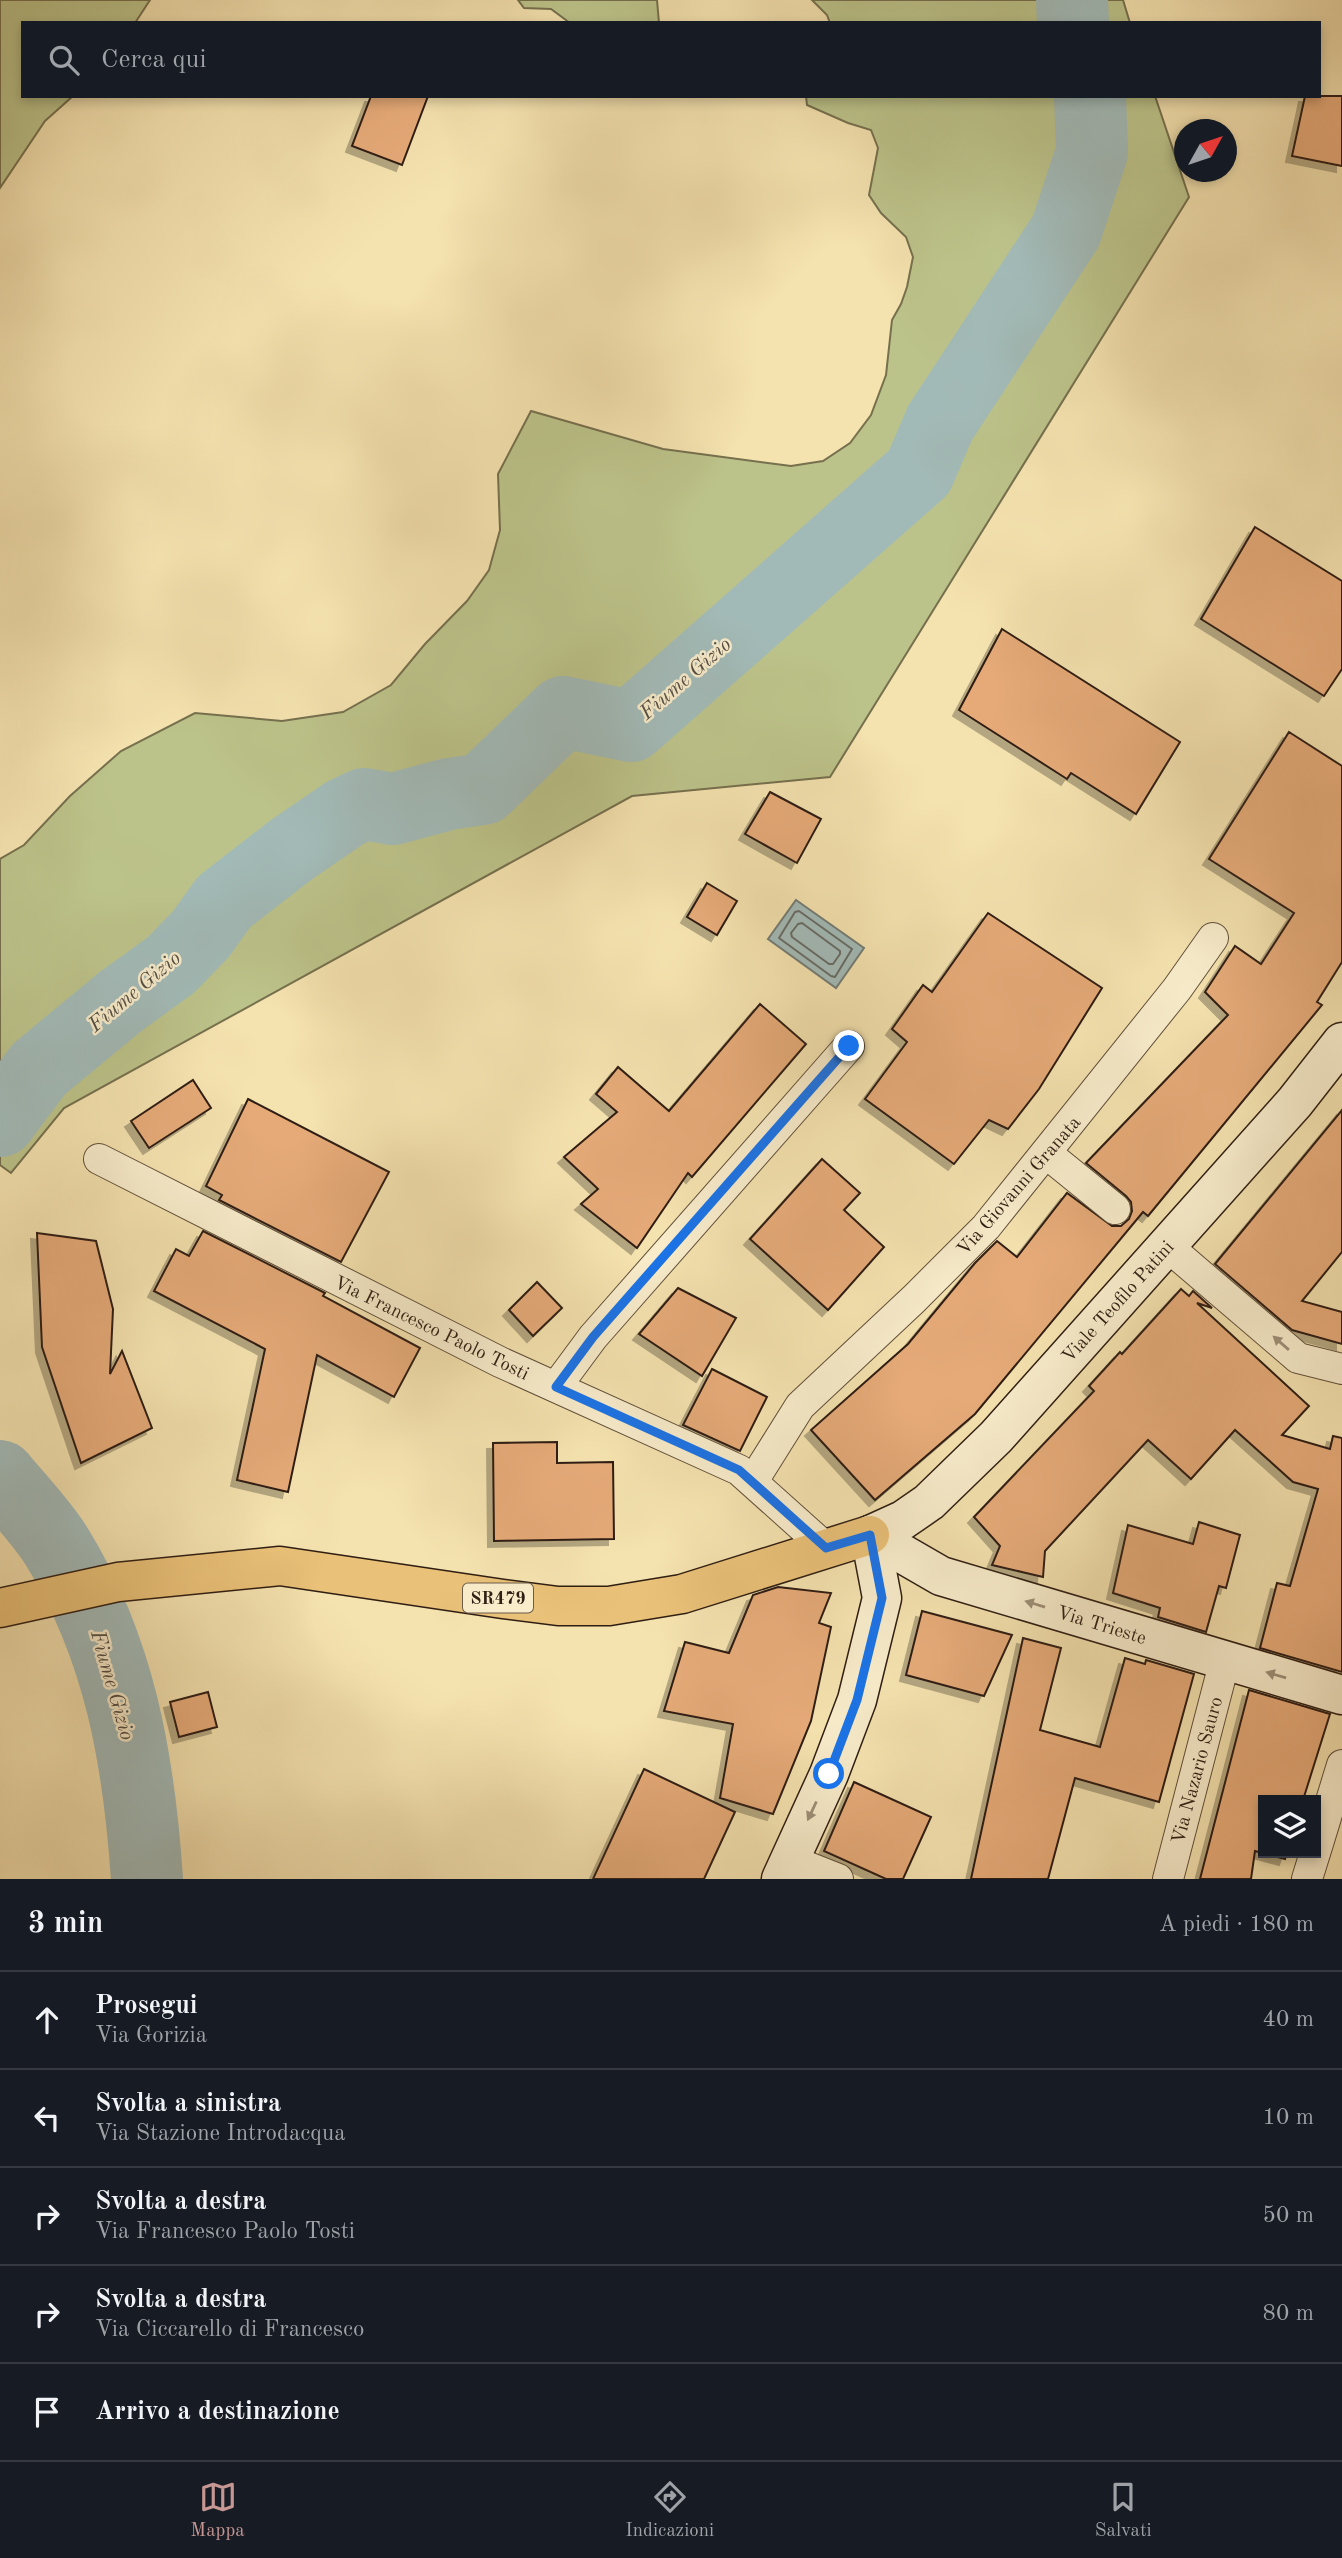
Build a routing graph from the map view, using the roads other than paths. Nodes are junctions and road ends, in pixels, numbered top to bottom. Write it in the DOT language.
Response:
graph roads {
  1 [pos="1213,938"];
  2 [pos="1342,1042"];
  3 [pos="849,1046"];
  4 [pos="1046,1153"];
  5 [pos="99,1159"];
  6 [pos="1115,1209"];
  7 [pos="1167,1246"];
  8 [pos="1342,1369"];
  9 [pos="556,1387"];
  10 [pos="753,1480"];
  11 [pos="870,1535"];
  12 [pos="826,1548"];
  13 [pos="16,1604"];
  14 [pos="1225,1660"];
  15 [pos="1342,1695"];
  16 [pos="1342,1766"];
  17 [pos="1321,1832"];
  18 [pos="1313,1858"];
  19 [pos="785,1870"];
  20 [pos="838,1879"];
  21 [pos="1168,1879"];
  22 [pos="1307,1879"];
  1 -- 4 [label="street, Via Giovanni Granata"];
  2 -- 7 [label="main road, Viale Teofilo Patini"];
  3 -- 9 [label="street"];
  4 -- 6 [label="street"];
  4 -- 10 [label="street, Via Giovanni Granata"];
  5 -- 9 [label="street, Via Francesco Paolo Tosti"];
  8 -- 7 [label="street, one-way"];
  7 -- 11 [label="main road, Viale Teofilo Patini"];
  9 -- 10 [label="street, Via Francesco Paolo Tosti"];
  10 -- 12 [label="street, Via Francesco Paolo Tosti"];
  11 -- 12 [label="main road, SR479"];
  14 -- 11 [label="main road, Via Trieste, one-way"];
  11 -- 19 [label="main road, one-way"];
  12 -- 13 [label="main road, SR479"];
  15 -- 14 [label="main road, Via Trieste, one-way"];
  14 -- 21 [label="street, Via Nazario Sauro"];
  16 -- 17 [label="street"];
  18 -- 22 [label="street"];
  19 -- 20 [label="street"];
}
